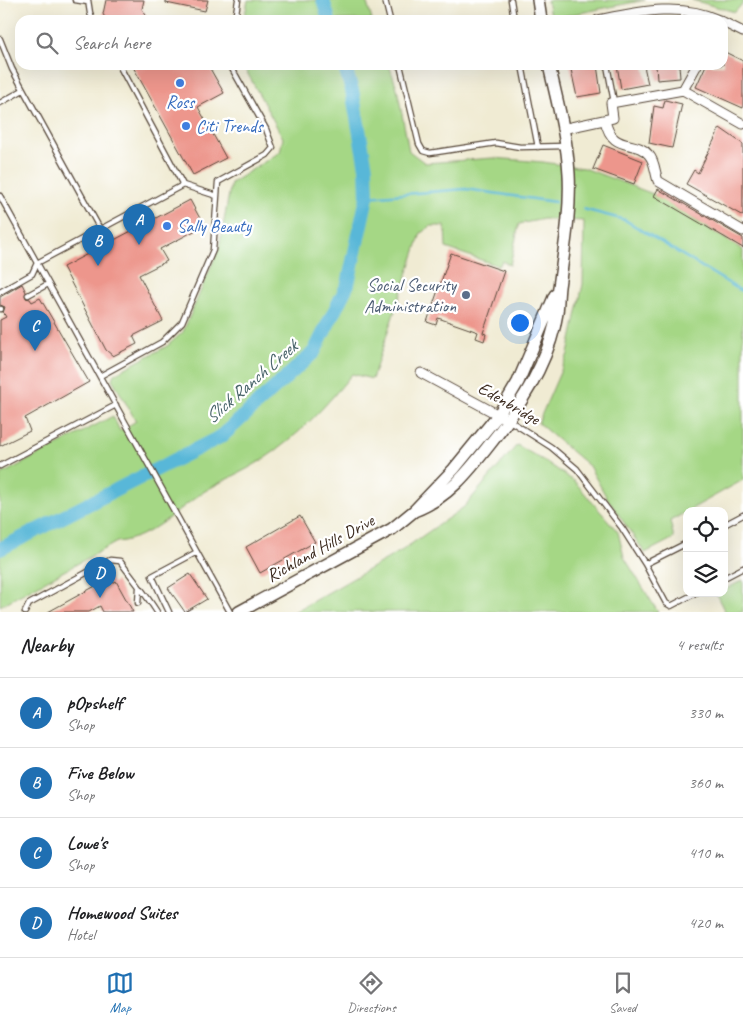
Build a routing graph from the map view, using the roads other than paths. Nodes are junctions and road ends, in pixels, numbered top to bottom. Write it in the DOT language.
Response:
graph roads {
  1 [pos="75,0"];
  2 [pos="238,0"];
  3 [pos="385,0"];
  4 [pos="511,0"];
  5 [pos="538,0"];
  6 [pos="88,1"];
  7 [pos="92,15"];
  8 [pos="236,15"];
  9 [pos="389,15"];
  10 [pos="513,15"];
  11 [pos="540,15"];
  12 [pos="628,15"];
  13 [pos="700,15"];
  14 [pos="728,24"];
  15 [pos="742,30"];
  16 [pos="0,39"];
  17 [pos="122,70"];
  18 [pos="233,70"];
  19 [pos="401,70"];
  20 [pos="523,70"];
  21 [pos="551,70"];
  22 [pos="609,70"];
  23 [pos="694,70"];
  24 [pos="23,90"];
  25 [pos="684,90"];
  26 [pos="614,102"];
  27 [pos="0,103"];
  28 [pos="605,120"];
  29 [pos="743,124"];
  30 [pos="562,129"];
  31 [pos="565,146"];
  32 [pos="538,147"];
  33 [pos="183,185"];
  34 [pos="0,196"];
  35 [pos="217,196"];
  36 [pos="100,229"];
  37 [pos="743,231"];
  38 [pos="36,263"];
  39 [pos="48,284"];
  40 [pos="0,292"];
  41 [pos="28,295"];
  42 [pos="421,372"];
  43 [pos="100,376"];
  44 [pos="116,405"];
  45 [pos="504,417"];
  46 [pos="0,466"];
  47 [pos="743,515"];
  48 [pos="728,523"];
  49 [pos="683,545"];
  50 [pos="197,552"];
  51 [pos="645,564"];
  52 [pos="743,568"];
  53 [pos="728,576"];
  54 [pos="139,588"];
  55 [pos="688,597"];
  56 [pos="138,603"];
  57 [pos="25,612"];
  58 [pos="157,612"];
  59 [pos="169,612"];
  60 [pos="230,612"];
  61 [pos="239,612"];
  1 -- 6 [label="lane"];
  2 -- 8 [label="lane"];
  3 -- 9 [label="lane"];
  4 -- 10 [label="lane"];
  5 -- 11 [label="street"];
  6 -- 7 [label="lane"];
  12 -- 13 [label="street"];
  14 -- 15 [label="street"];
  16 -- 24 [label="lane"];
  17 -- 33 [label="lane"];
  18 -- 35 [label="lane"];
  19 -- 32 [label="lane"];
  20 -- 32 [label="lane"];
  21 -- 30 [label="street, Richland Hills Drive"];
  22 -- 26 [label="lane"];
  23 -- 25 [label="street"];
  24 -- 27 [label="lane"];
  24 -- 36 [label="lane"];
  25 -- 26 [label="street"];
  25 -- 29 [label="street"];
  26 -- 28 [label="street"];
  28 -- 30 [label="street"];
  28 -- 37 [label="street"];
  30 -- 31 [label="street, Richland Hills Drive"];
  31 -- 32 [label="lane"];
  31 -- 45 [label="street, Richland Hills Drive"];
  33 -- 35 [label="lane"];
  33 -- 36 [label="lane"];
  34 -- 38 [label="lane"];
  35 -- 43 [label="lane"];
  36 -- 38 [label="lane"];
  38 -- 39 [label="lane"];
  38 -- 40 [label="lane"];
  39 -- 41 [label="lane"];
  39 -- 43 [label="lane"];
  42 -- 45 [label="street, Edenbridge"];
  43 -- 44 [label="lane"];
  44 -- 46 [label="lane"];
  44 -- 50 [label="lane"];
  45 -- 51 [label="lane, Edenbridge"];
  45 -- 61 [label="street, Richland Hills Drive"];
  47 -- 48 [label="lane"];
  49 -- 51 [label="lane"];
  50 -- 59 [label="lane"];
  50 -- 60 [label="lane"];
  51 -- 55 [label="lane, Edenbridge"];
  52 -- 53 [label="lane"];
  54 -- 56 [label="lane"];
  54 -- 57 [label="lane"];
  54 -- 58 [label="lane"];
}
